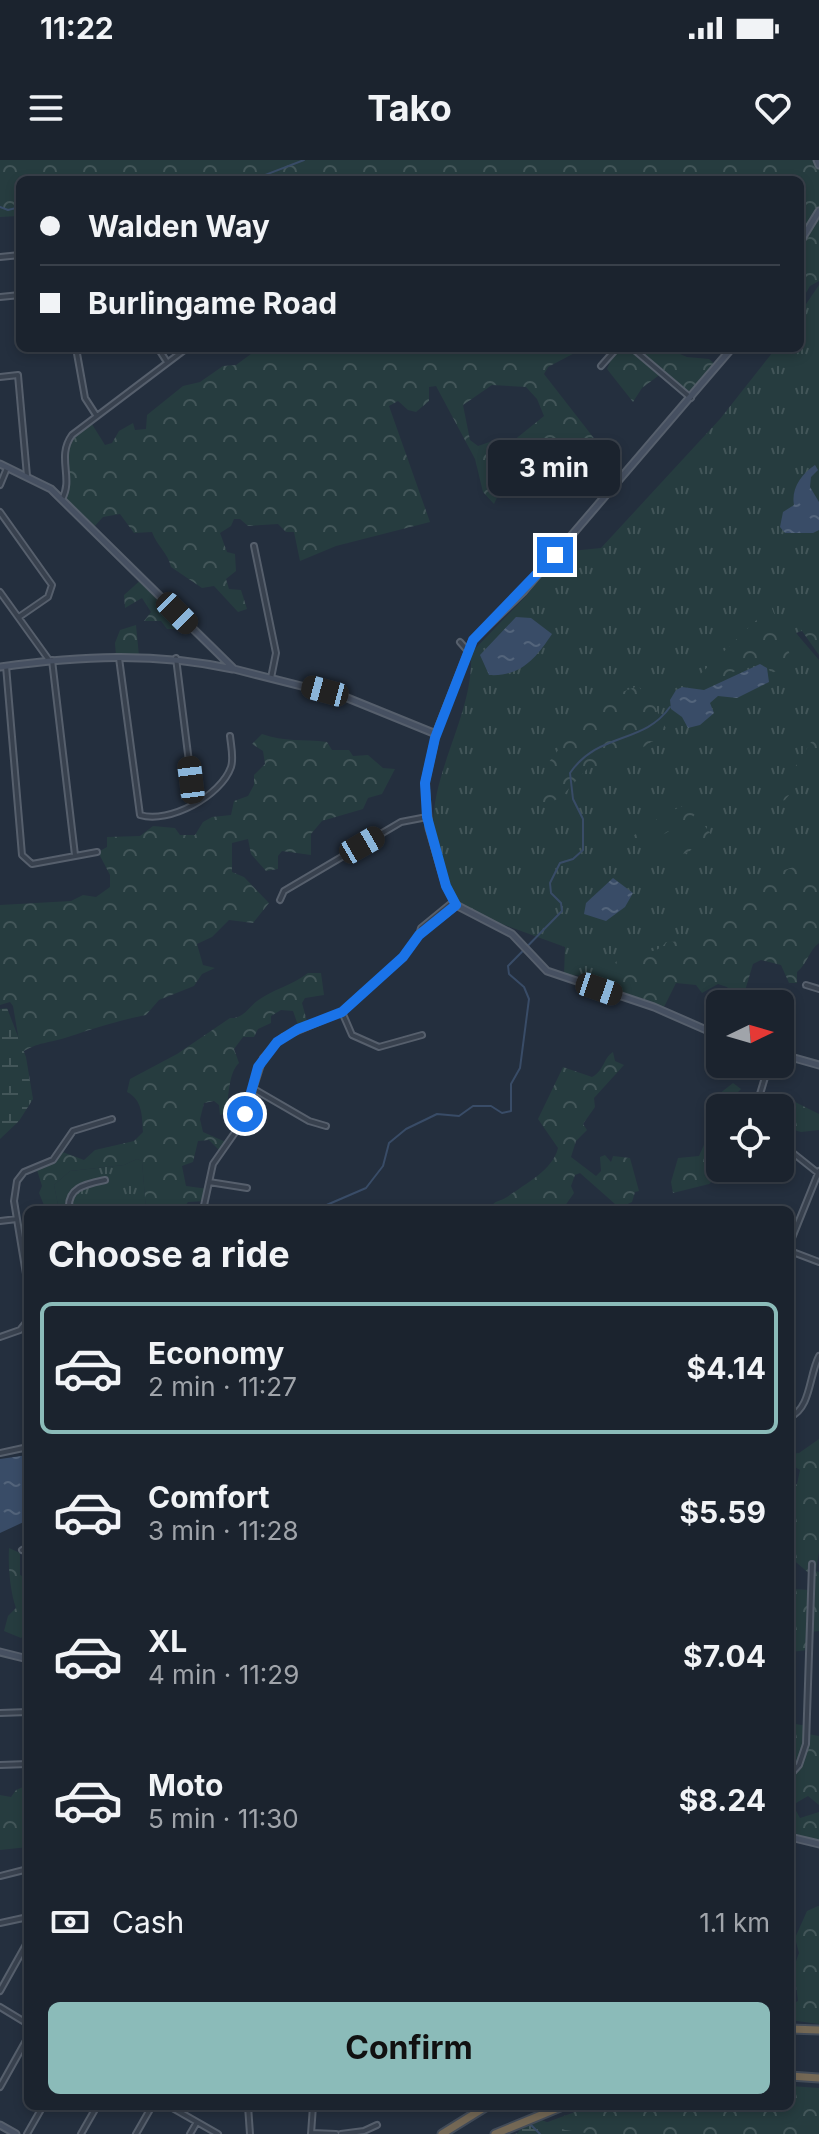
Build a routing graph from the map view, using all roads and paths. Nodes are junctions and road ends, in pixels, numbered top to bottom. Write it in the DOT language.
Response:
graph roads {
  1 [pos="819,211"];
  2 [pos="804,235"];
  3 [pos="77,352"];
  4 [pos="161,352"];
  5 [pos="181,352"];
  6 [pos="613,352"];
  7 [pos="637,352"];
  8 [pos="729,352"];
  9 [pos="167,362"];
  10 [pos="601,366"];
  11 [pos="0,377"];
  12 [pos="691,398"];
  13 [pos="96,415"];
  14 [pos="0,464"];
  15 [pos="7,468"];
  16 [pos="27,476"];
  17 [pos="0,485"];
  18 [pos="66,486"];
  19 [pos="57,494"];
  20 [pos="62,499"];
  21 [pos="0,512"];
  22 [pos="254,546"];
  23 [pos="0,592"];
  24 [pos="19,617"];
  25 [pos="460,642"];
  26 [pos="467,650"];
  27 [pos="119,656"];
  28 [pos="176,658"];
  29 [pos="50,660"];
  30 [pos="3,667"];
  31 [pos="234,669"];
  32 [pos="271,678"];
  33 [pos="436,734"];
  34 [pos="230,736"];
  35 [pos="194,802"];
  36 [pos="427,817"];
  37 [pos="97,852"];
  38 [pos="75,855"];
  39 [pos="280,900"];
  40 [pos="455,903"];
  41 [pos="806,985"];
  42 [pos="819,989"];
  43 [pos="342,1012"];
  44 [pos="706,1030"];
  45 [pos="422,1035"];
  46 [pos="794,1058"];
  47 [pos="819,1065"];
  48 [pos="765,1078"];
  49 [pos="252,1088"];
  50 [pos="760,1094"];
  51 [pos="112,1119"];
  52 [pos="326,1126"];
  53 [pos="794,1154"];
  54 [pos="818,1172"];
  55 [pos="105,1180"];
  56 [pos="209,1182"];
  57 [pos="247,1188"];
  58 [pos="69,1206"];
  59 [pos="204,1206"];
  60 [pos="17,1219"];
  61 [pos="0,1221"];
  62 [pos="794,1233"];
  63 [pos="24,1249"];
  64 [pos="794,1253"];
  65 [pos="819,1262"];
  66 [pos="24,1325"];
  67 [pos="0,1337"];
  68 [pos="819,1356"];
  69 [pos="794,1415"];
  70 [pos="24,1448"];
  71 [pos="0,1453"];
  72 [pos="812,1564"];
  73 [pos="0,1652"];
  74 [pos="24,1658"];
  75 [pos="24,1712"];
  76 [pos="0,1713"];
  77 [pos="24,1764"];
  78 [pos="0,1765"];
  79 [pos="794,1771"];
  80 [pos="794,1838"];
  81 [pos="819,1844"];
  82 [pos="24,1870"];
  83 [pos="0,1876"];
  84 [pos="24,1918"];
  85 [pos="0,1923"];
  86 [pos="24,1948"];
  87 [pos="0,1991"];
  88 [pos="0,2007"];
  89 [pos="24,2022"];
  90 [pos="794,2029"];
  91 [pos="819,2030"];
  92 [pos="24,2044"];
  93 [pos="794,2076"];
  94 [pos="819,2078"];
  95 [pos="0,2087"];
  96 [pos="41,2110"];
  97 [pos="95,2110"];
  98 [pos="150,2110"];
  99 [pos="176,2110"];
  100 [pos="248,2110"];
  101 [pos="313,2110"];
  102 [pos="481,2110"];
  103 [pos="553,2110"];
  104 [pos="197,2122"];
  105 [pos="0,2125"];
  106 [pos="377,2125"];
  107 [pos="249,2132"];
  108 [pos="16,2134"];
  109 [pos="27,2134"];
  110 [pos="81,2134"];
  111 [pos="136,2134"];
  112 [pos="190,2134"];
  113 [pos="218,2134"];
  114 [pos="311,2134"];
  115 [pos="339,2134"];
  116 [pos="442,2134"];
  117 [pos="495,2134"];
  1 -- 2 [label="main road"];
  3 -- 13 [label="street"];
  4 -- 9 [label="street"];
  5 -- 9 [label="street"];
  6 -- 10 [label="street"];
  7 -- 12 [label="street"];
  8 -- 12 [label="main road"];
  9 -- 13 [label="street"];
  11 -- 16 [label="street"];
  12 -- 26 [label="main road"];
  13 -- 18 [label="street"];
  14 -- 15 [label="main road"];
  15 -- 16 [label="main road"];
  15 -- 17 [label="street"];
  16 -- 19 [label="main road"];
  18 -- 19 [label="street"];
  18 -- 20 [label="street"];
  19 -- 20 [label="main road"];
  20 -- 31 [label="main road"];
  21 -- 24 [label="street"];
  22 -- 32 [label="street"];
  23 -- 24 [label="street"];
  24 -- 29 [label="street"];
  25 -- 26 [label="street"];
  26 -- 33 [label="main road"];
  27 -- 28 [label="main road"];
  27 -- 29 [label="main road"];
  27 -- 35 [label="street"];
  28 -- 31 [label="main road"];
  28 -- 35 [label="street"];
  29 -- 30 [label="main road"];
  29 -- 38 [label="street"];
  30 -- 38 [label="street"];
  31 -- 32 [label="main road"];
  32 -- 33 [label="main road"];
  33 -- 36 [label="main road"];
  34 -- 35 [label="street"];
  36 -- 39 [label="street"];
  36 -- 40 [label="main road"];
  37 -- 38 [label="street"];
  40 -- 43 [label="street"];
  40 -- 44 [label="main road"];
  41 -- 42 [label="street"];
  43 -- 45 [label="street"];
  43 -- 49 [label="street"];
  46 -- 47 [label="main road"];
  48 -- 50 [label="street"];
  49 -- 52 [label="street"];
  49 -- 56 [label="street"];
  51 -- 60 [label="street"];
  53 -- 54 [label="street"];
  54 -- 62 [label="street"];
  55 -- 58 [label="street"];
  56 -- 57 [label="street"];
  56 -- 59 [label="street"];
  60 -- 61 [label="street"];
  60 -- 63 [label="street"];
  64 -- 65 [label="street"];
  66 -- 67 [label="street"];
  68 -- 69 [label="street"];
  70 -- 71 [label="street"];
  72 -- 79 [label="street"];
  73 -- 74 [label="main road"];
  75 -- 76 [label="street"];
  77 -- 78 [label="street"];
  80 -- 81 [label="main road"];
  82 -- 83 [label="street"];
  84 -- 85 [label="street"];
  86 -- 87 [label="street"];
  88 -- 89 [label="street"];
  90 -- 91 [label="highway"];
  92 -- 95 [label="street"];
  93 -- 94 [label="highway"];
  96 -- 109 [label="street"];
  97 -- 110 [label="street"];
  98 -- 111 [label="street"];
  99 -- 104 [label="street"];
  100 -- 107 [label="street"];
  101 -- 114 [label="street"];
  102 -- 116 [label="highway"];
  103 -- 117 [label="highway"];
  104 -- 112 [label="street"];
  104 -- 113 [label="street"];
  105 -- 108 [label="main road"];
  106 -- 115 [label="street"];
  114 -- 115 [label="street"];
}
